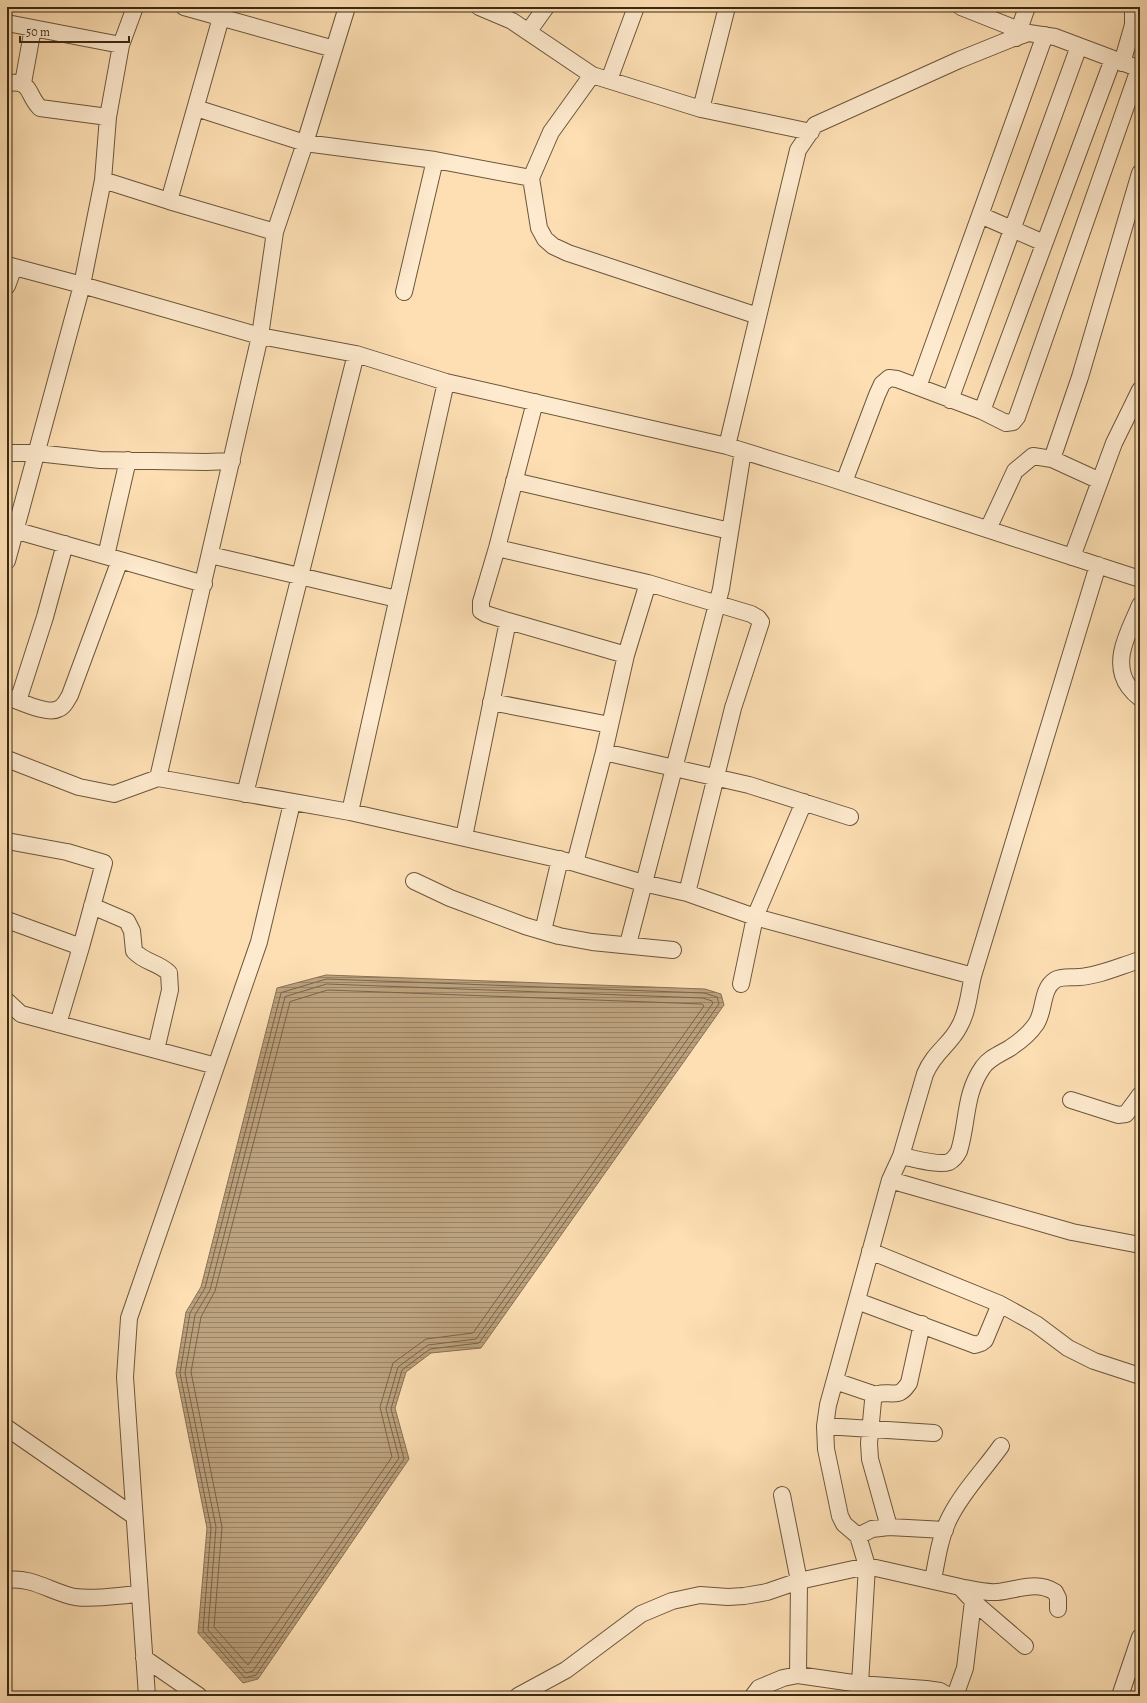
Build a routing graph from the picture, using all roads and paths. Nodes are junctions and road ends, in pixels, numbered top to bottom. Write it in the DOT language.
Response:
graph roads {
  1 [pos="135,7"];
  2 [pos="184,7"];
  3 [pos="347,7"];
  4 [pos="479,7"];
  5 [pos="546,7"];
  6 [pos="636,7"];
  7 [pos="727,7"];
  8 [pos="961,7"];
  9 [pos="1027,7"];
  10 [pos="1134,7"];
  11 [pos="223,12"];
  12 [pos="7,23"];
  13 [pos="33,28"];
  14 [pos="528,32"];
  15 [pos="1017,34"];
  16 [pos="1045,35"];
  17 [pos="121,45"];
  18 [pos="1079,46"];
  19 [pos="334,49"];
  20 [pos="1117,61"];
  21 [pos="1140,69"];
  22 [pos="592,75"];
  23 [pos="609,80"];
  24 [pos="15,83"];
  25 [pos="196,108"];
  26 [pos="701,109"];
  27 [pos="108,117"];
  28 [pos="811,132"];
  29 [pos="305,143"];
  30 [pos="436,160"];
  31 [pos="1140,173"];
  32 [pos="531,178"];
  33 [pos="103,180"];
  34 [pos="169,201"];
  35 [pos="980,215"];
  36 [pos="1012,230"];
  37 [pos="275,232"];
  38 [pos="1044,243"];
  39 [pos="10,266"];
  40 [pos="82,285"];
  41 [pos="7,286"];
  42 [pos="404,292"];
  43 [pos="758,316"];
  44 [pos="260,336"];
  45 [pos="356,354"];
  46 [pos="446,382"];
  47 [pos="918,387"];
  48 [pos="1140,390"];
  49 [pos="950,400"];
  50 [pos="535,402"];
  51 [pos="982,411"];
  52 [pos="727,446"];
  53 [pos="743,451"];
  54 [pos="37,452"];
  55 [pos="7,453"];
  56 [pos="1052,459"];
  57 [pos="128,460"];
  58 [pos="232,461"];
  59 [pos="514,481"];
  60 [pos="1100,481"];
  61 [pos="844,482"];
  62 [pos="11,529"];
  63 [pos="988,529"];
  64 [pos="730,531"];
  65 [pos="65,544"];
  66 [pos="497,548"];
  67 [pos="210,555"];
  68 [pos="1072,557"];
  69 [pos="113,558"];
  70 [pos="7,560"];
  71 [pos="1098,565"];
  72 [pos="300,576"];
  73 [pos="1140,579"];
  74 [pos="648,583"];
  75 [pos="204,584"];
  76 [pos="398,599"];
  77 [pos="716,604"];
  78 [pos="1140,605"];
  79 [pos="508,621"];
  80 [pos="626,655"];
  81 [pos="1140,698"];
  82 [pos="13,699"];
  83 [pos="491,702"];
  84 [pos="610,725"];
  85 [pos="604,752"];
  86 [pos="7,759"];
  87 [pos="674,769"];
  88 [pos="716,777"];
  89 [pos="158,778"];
  90 [pos="245,794"];
  91 [pos="804,802"];
  92 [pos="292,803"];
  93 [pos="350,812"];
  94 [pos="850,817"];
  95 [pos="464,837"];
  96 [pos="7,841"];
  97 [pos="567,861"];
  98 [pos="414,881"];
  99 [pos="643,883"];
  100 [pos="687,893"];
  101 [pos="92,906"];
  102 [pos="755,917"];
  103 [pos="7,920"];
  104 [pos="543,931"];
  105 [pos="628,944"];
  106 [pos="81,947"];
  107 [pos="673,950"];
  108 [pos="1140,960"];
  109 [pos="973,976"];
  110 [pos="741,984"];
  111 [pos="7,1001"];
  112 [pos="58,1024"];
  113 [pos="156,1050"];
  114 [pos="216,1066"];
  115 [pos="1140,1095"];
  116 [pos="1071,1100"];
  117 [pos="901,1156"];
  118 [pos="890,1180"];
  119 [pos="1140,1245"];
  120 [pos="870,1251"];
  121 [pos="857,1301"];
  122 [pos="1000,1304"];
  123 [pos="922,1324"];
  124 [pos="1140,1376"];
  125 [pos="835,1381"];
  126 [pos="876,1395"];
  127 [pos="826,1426"];
  128 [pos="7,1428"];
  129 [pos="870,1429"];
  130 [pos="934,1433"];
  131 [pos="1001,1446"];
  132 [pos="782,1495"];
  133 [pos="134,1516"];
  134 [pos="889,1527"];
  135 [pos="945,1530"];
  136 [pos="858,1536"];
  137 [pos="867,1566"];
  138 [pos="7,1580"];
  139 [pos="933,1580"];
  140 [pos="799,1581"];
  141 [pos="960,1587"];
  142 [pos="140,1594"];
  143 [pos="973,1600"];
  144 [pos="1058,1609"];
  145 [pos="1139,1642"];
  146 [pos="1025,1646"];
  147 [pos="144,1658"];
  148 [pos="798,1675"];
  149 [pos="858,1690"];
  150 [pos="147,1696"];
  151 [pos="199,1696"];
  152 [pos="518,1696"];
  153 [pos="753,1696"];
  154 [pos="949,1696"];
  155 [pos="955,1696"];
  156 [pos="1120,1696"];
  1 -- 17 [label="street"];
  2 -- 11 [label="street"];
  3 -- 19 [label="street"];
  4 -- 14 [label="street"];
  5 -- 14 [label="street"];
  6 -- 23 [label="street"];
  7 -- 26 [label="street"];
  8 -- 15 [label="street"];
  9 -- 15 [label="street"];
  10 -- 20 [label="street"];
  11 -- 19 [label="street"];
  11 -- 25 [label="street"];
  12 -- 13 [label="street"];
  13 -- 17 [label="street"];
  13 -- 24 [label="street"];
  14 -- 22 [label="street"];
  15 -- 16 [label="street"];
  15 -- 28 [label="street"];
  16 -- 18 [label="street"];
  16 -- 35 [label="street"];
  17 -- 27 [label="street"];
  18 -- 20 [label="street"];
  18 -- 36 [label="street"];
  19 -- 29 [label="street"];
  20 -- 21 [label="street"];
  20 -- 38 [label="street"];
  21 -- 51 [label="street"];
  22 -- 23 [label="street"];
  22 -- 32 [label="street"];
  23 -- 26 [label="street"];
  24 -- 27 [label="street"];
  25 -- 29 [label="street"];
  25 -- 34 [label="street"];
  26 -- 28 [label="street"];
  27 -- 33 [label="street"];
  28 -- 43 [label="street"];
  29 -- 30 [label="street"];
  29 -- 37 [label="street"];
  30 -- 32 [label="street"];
  30 -- 42 [label="street"];
  31 -- 56 [label="street"];
  32 -- 43 [label="street"];
  33 -- 34 [label="street"];
  33 -- 40 [label="street"];
  34 -- 37 [label="street"];
  35 -- 36 [label="street"];
  35 -- 47 [label="street"];
  36 -- 38 [label="street"];
  36 -- 49 [label="street"];
  37 -- 44 [label="street"];
  38 -- 51 [label="street"];
  39 -- 40 [label="street"];
  39 -- 41 [label="street"];
  40 -- 44 [label="street"];
  40 -- 54 [label="street"];
  43 -- 52 [label="street"];
  44 -- 45 [label="street"];
  44 -- 58 [label="street"];
  45 -- 46 [label="street"];
  45 -- 72 [label="street"];
  46 -- 50 [label="street"];
  46 -- 76 [label="street"];
  47 -- 49 [label="street"];
  47 -- 61 [label="street"];
  48 -- 60 [label="street"];
  49 -- 51 [label="street"];
  50 -- 52 [label="street"];
  50 -- 59 [label="street"];
  52 -- 53 [label="street"];
  53 -- 61 [label="street"];
  53 -- 64 [label="street"];
  54 -- 55 [label="street"];
  54 -- 57 [label="street"];
  54 -- 62 [label="street"];
  56 -- 60 [label="street"];
  56 -- 63 [label="street"];
  57 -- 58 [label="street"];
  57 -- 69 [label="street"];
  58 -- 67 [label="street"];
  59 -- 64 [label="street"];
  59 -- 66 [label="street"];
  60 -- 68 [label="street"];
  61 -- 63 [label="street"];
  62 -- 65 [label="street"];
  62 -- 70 [label="street"];
  63 -- 68 [label="street"];
  64 -- 77 [label="street"];
  65 -- 69 [label="street"];
  65 -- 82 [label="street"];
  66 -- 74 [label="street"];
  66 -- 79 [label="street"];
  67 -- 72 [label="street"];
  67 -- 75 [label="street"];
  68 -- 71 [label="street"];
  69 -- 75 [label="street"];
  69 -- 82 [label="street"];
  71 -- 73 [label="street"];
  71 -- 109 [label="street"];
  72 -- 76 [label="street"];
  72 -- 90 [label="street"];
  74 -- 77 [label="street"];
  74 -- 80 [label="street"];
  75 -- 89 [label="street"];
  76 -- 93 [label="street"];
  77 -- 87 [label="street"];
  77 -- 88 [label="street"];
  78 -- 81 [label="street"];
  79 -- 80 [label="street"];
  79 -- 83 [label="street"];
  80 -- 84 [label="street"];
  83 -- 84 [label="street"];
  83 -- 95 [label="street"];
  84 -- 85 [label="street"];
  85 -- 87 [label="street"];
  85 -- 97 [label="street"];
  86 -- 89 [label="street"];
  87 -- 88 [label="street"];
  87 -- 99 [label="street"];
  88 -- 91 [label="street"];
  88 -- 100 [label="street"];
  89 -- 90 [label="street"];
  90 -- 92 [label="street"];
  91 -- 94 [label="street"];
  91 -- 102 [label="street"];
  92 -- 93 [label="street"];
  92 -- 114 [label="street"];
  93 -- 95 [label="street"];
  95 -- 97 [label="street"];
  96 -- 101 [label="street"];
  97 -- 99 [label="street"];
  97 -- 104 [label="street"];
  98 -- 104 [label="street"];
  99 -- 100 [label="street"];
  99 -- 105 [label="street"];
  100 -- 102 [label="street"];
  101 -- 106 [label="street"];
  101 -- 113 [label="street"];
  102 -- 109 [label="street"];
  102 -- 110 [label="street"];
  103 -- 106 [label="street"];
  104 -- 105 [label="street"];
  105 -- 107 [label="street"];
  106 -- 112 [label="street"];
  108 -- 117 [label="street"];
  109 -- 117 [label="street"];
  111 -- 112 [label="street"];
  112 -- 113 [label="street"];
  113 -- 114 [label="street"];
  114 -- 133 [label="street"];
  115 -- 116 [label="street"];
  117 -- 118 [label="street"];
  118 -- 119 [label="street"];
  118 -- 120 [label="street"];
  120 -- 121 [label="street"];
  120 -- 122 [label="street"];
  121 -- 123 [label="street"];
  121 -- 125 [label="street"];
  122 -- 123 [label="street"];
  122 -- 124 [label="street"];
  123 -- 126 [label="street"];
  125 -- 126 [label="street"];
  125 -- 127 [label="street"];
  126 -- 129 [label="street"];
  127 -- 129 [label="street"];
  127 -- 136 [label="street"];
  128 -- 133 [label="street"];
  129 -- 130 [label="street"];
  129 -- 134 [label="street"];
  131 -- 135 [label="street"];
  132 -- 140 [label="street"];
  133 -- 142 [label="street"];
  134 -- 135 [label="street"];
  134 -- 136 [label="street"];
  135 -- 139 [label="street"];
  136 -- 137 [label="street"];
  137 -- 139 [label="street"];
  137 -- 140 [label="street"];
  137 -- 149 [label="street"];
  138 -- 142 [label="street"];
  139 -- 141 [label="street"];
  140 -- 148 [label="street"];
  140 -- 152 [label="street"];
  141 -- 143 [label="street"];
  141 -- 144 [label="street"];
  142 -- 147 [label="street"];
  143 -- 146 [label="street"];
  143 -- 155 [label="street"];
  145 -- 156 [label="street"];
  147 -- 150 [label="street"];
  147 -- 151 [label="street"];
  148 -- 149 [label="street"];
  148 -- 153 [label="street"];
  149 -- 154 [label="street"];
}
